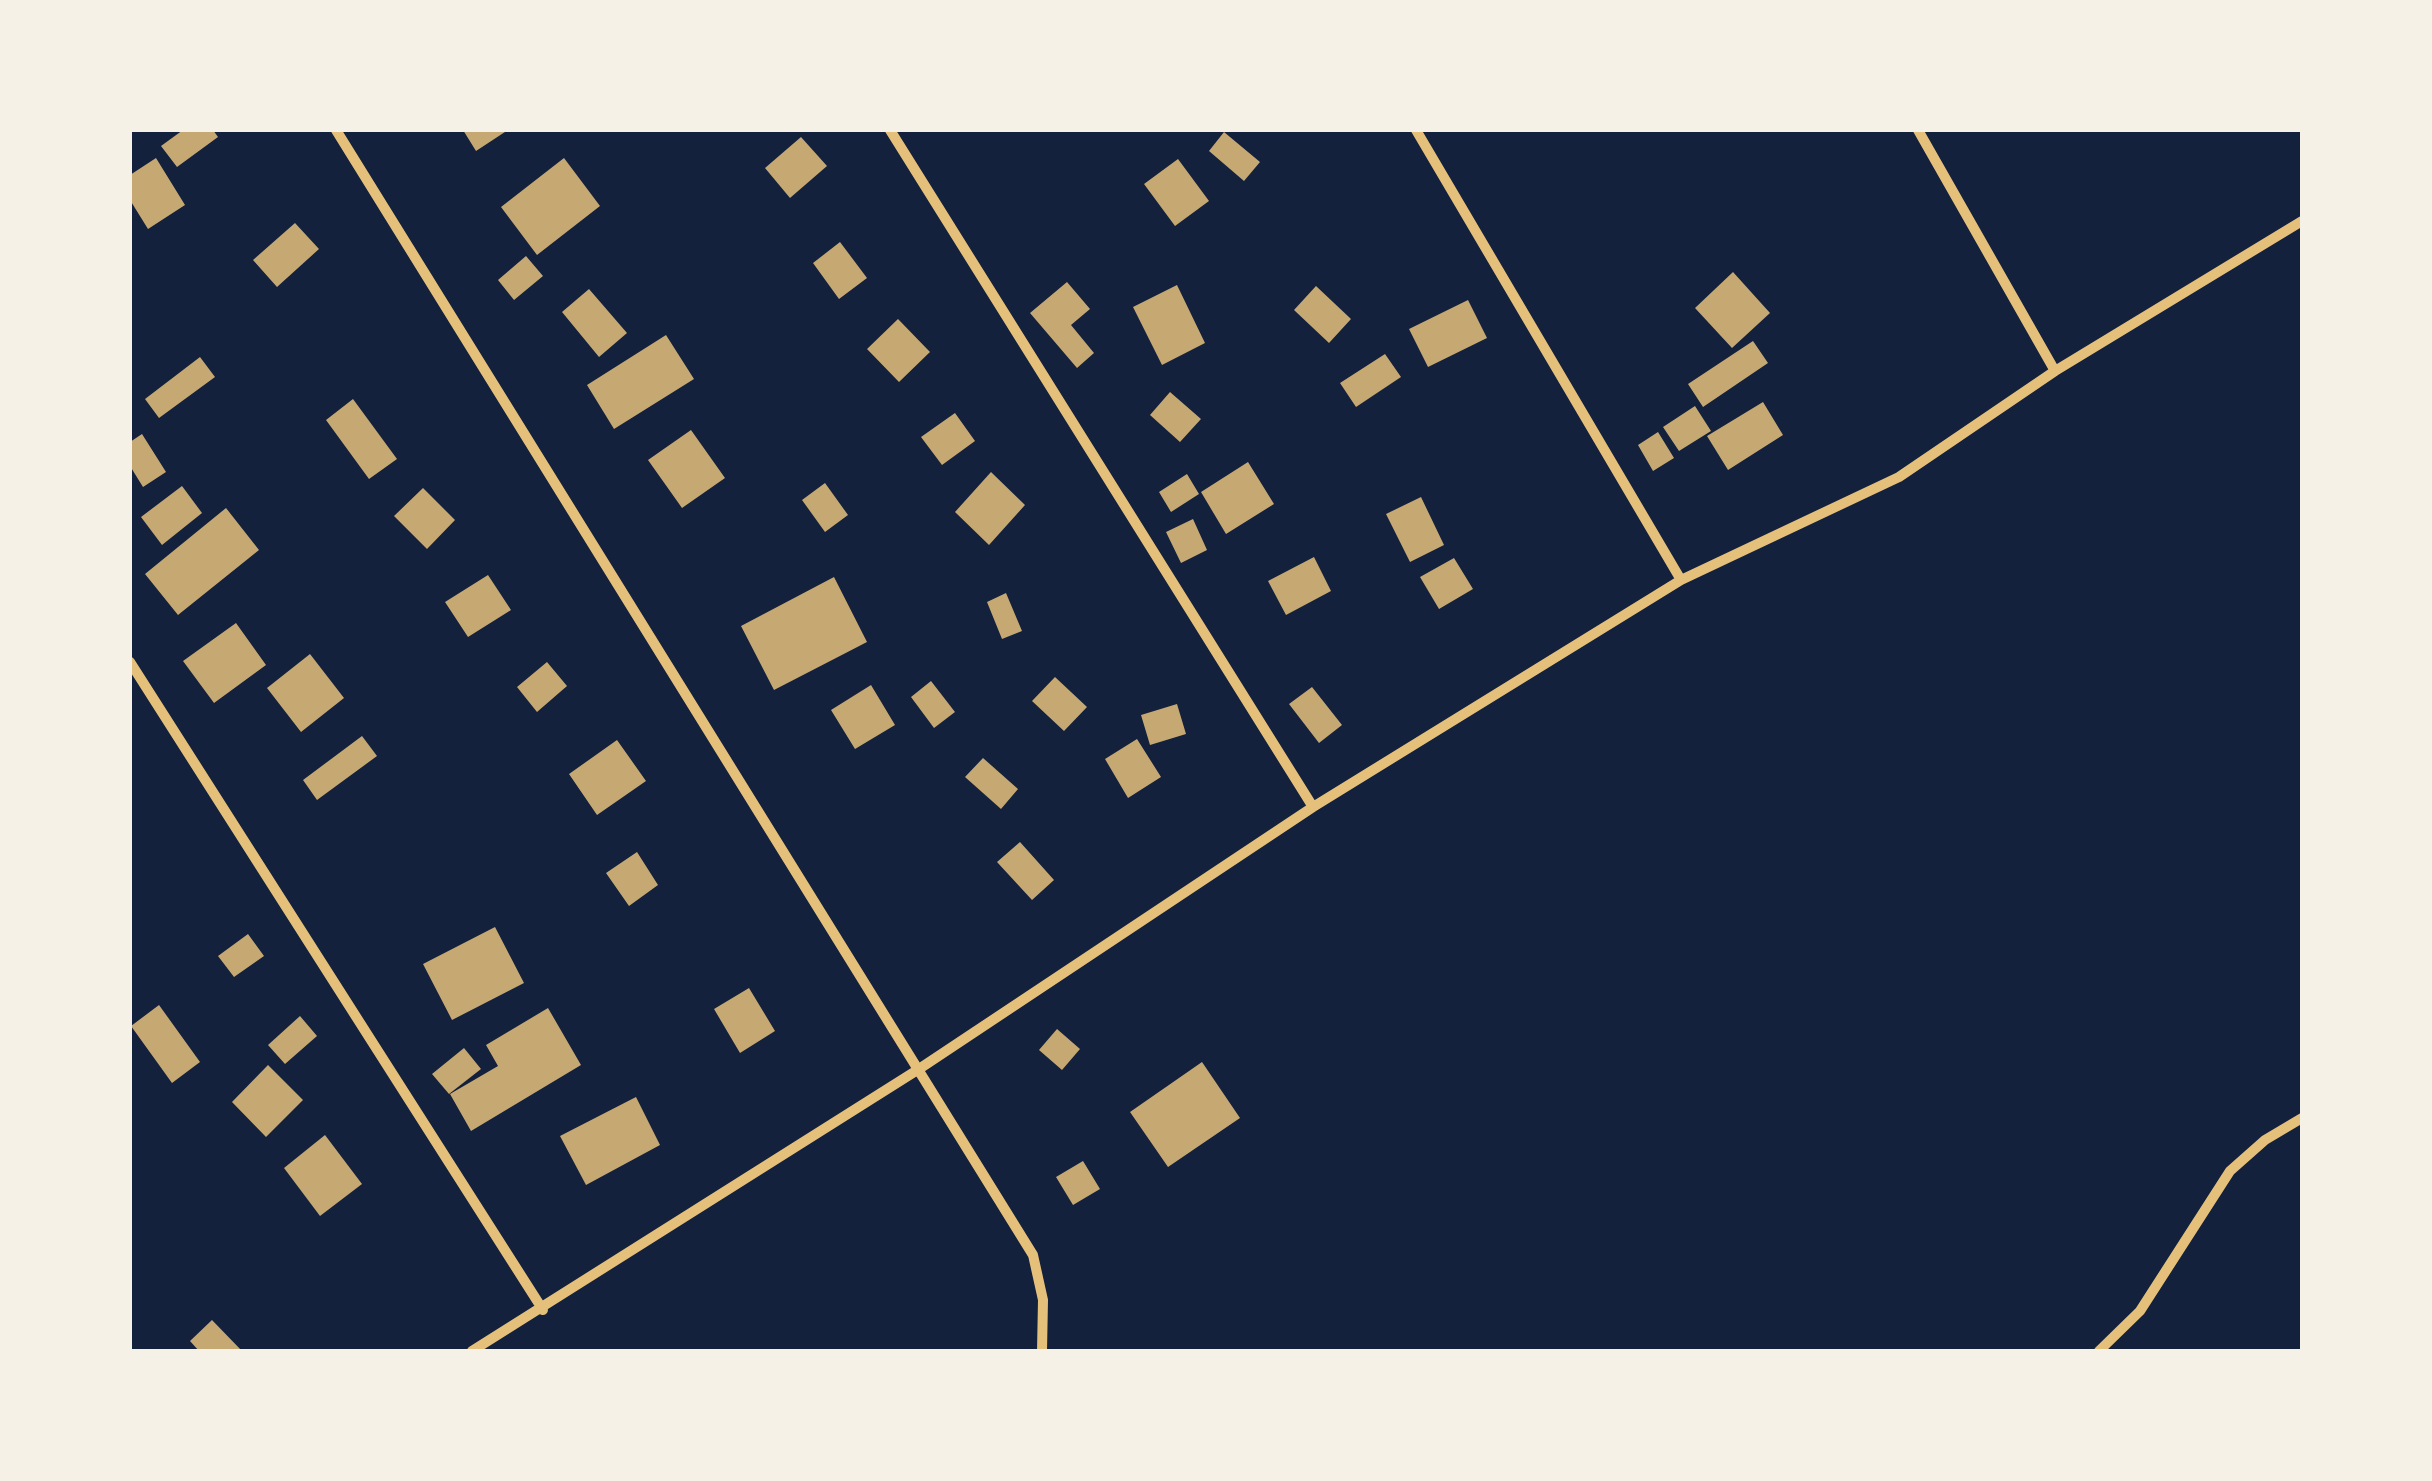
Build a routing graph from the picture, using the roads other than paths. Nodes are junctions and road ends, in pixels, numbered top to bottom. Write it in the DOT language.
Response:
graph roads {
  1 [pos="336,130"];
  2 [pos="890,130"];
  3 [pos="1416,130"];
  4 [pos="1918,130"];
  5 [pos="2302,221"];
  6 [pos="2055,371"];
  7 [pos="1681,580"];
  8 [pos="130,662"];
  9 [pos="1314,807"];
  10 [pos="919,1069"];
  11 [pos="2302,1118"];
  12 [pos="543,1310"];
  13 [pos="472,1351"];
  14 [pos="1042,1351"];
  15 [pos="2099,1351"];
  1 -- 10 [label="street"];
  2 -- 9 [label="street"];
  3 -- 7 [label="street"];
  4 -- 6 [label="street"];
  5 -- 6 [label="street"];
  6 -- 7 [label="street"];
  7 -- 9 [label="street"];
  8 -- 12 [label="street"];
  9 -- 10 [label="street"];
  10 -- 12 [label="street"];
  10 -- 14 [label="street"];
  11 -- 15 [label="street"];
  12 -- 13 [label="street"];
}
